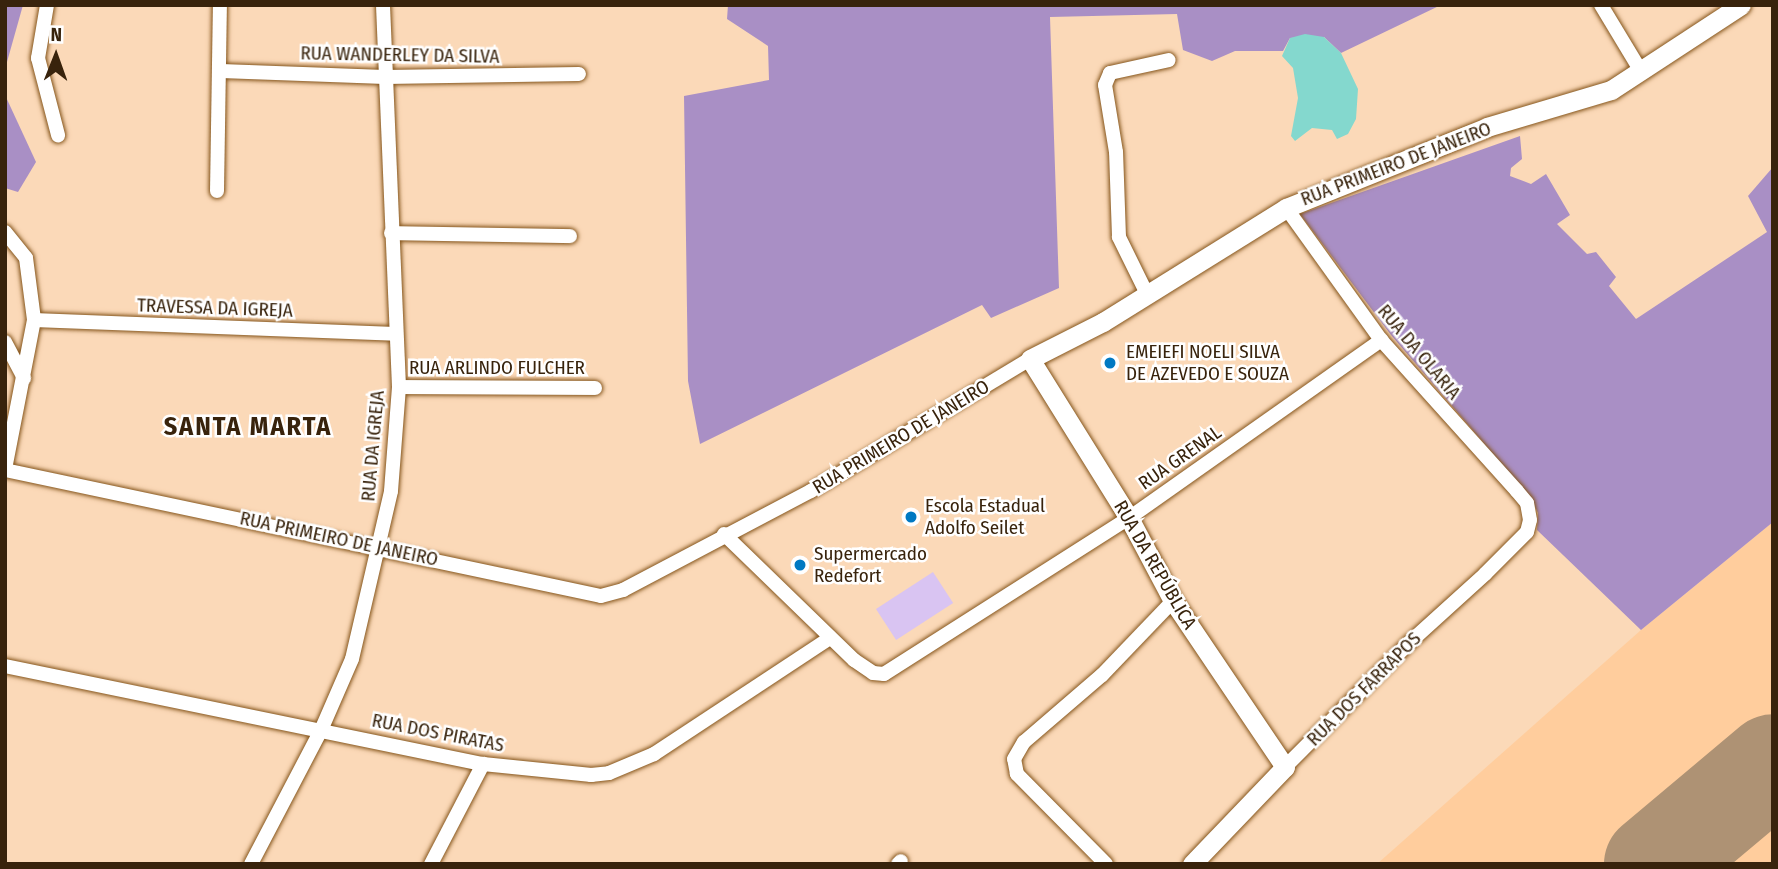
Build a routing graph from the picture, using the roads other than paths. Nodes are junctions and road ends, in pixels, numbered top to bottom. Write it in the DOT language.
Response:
graph roads {
  1 [pos="47,5"];
  2 [pos="220,5"];
  3 [pos="383,5"];
  4 [pos="1601,5"];
  5 [pos="1741,5"];
  6 [pos="1169,60"];
  7 [pos="220,71"];
  8 [pos="1642,73"];
  9 [pos="579,75"];
  10 [pos="385,77"];
  11 [pos="58,135"];
  12 [pos="217,191"];
  13 [pos="1286,208"];
  14 [pos="5,232"];
  15 [pos="391,233"];
  16 [pos="570,236"];
  17 [pos="1147,294"];
  18 [pos="34,320"];
  19 [pos="395,334"];
  20 [pos="1381,340"];
  21 [pos="5,342"];
  22 [pos="1030,359"];
  23 [pos="24,378"];
  24 [pos="399,387"];
  25 [pos="595,388"];
  26 [pos="5,469"];
  27 [pos="1530,514"];
  28 [pos="1129,518"];
  29 [pos="724,534"];
  30 [pos="380,547"];
  31 [pos="1173,601"];
  32 [pos="830,638"];
  33 [pos="5,666"];
  34 [pos="322,728"];
  35 [pos="483,764"];
  36 [pos="1284,767"];
  37 [pos="255,863"];
  38 [pos="431,864"];
  39 [pos="1106,864"];
  40 [pos="1192,864"];
  1 -- 11 [label="street"];
  2 -- 7 [label="street"];
  3 -- 10 [label="street, RUA DA IGREJA"];
  4 -- 8 [label="street"];
  5 -- 8 [label="street, RUA PRIMEIRO DE JANEIRO"];
  6 -- 17 [label="street"];
  7 -- 10 [label="street, RUA WANDERLEY DA SILVA"];
  7 -- 12 [label="street"];
  8 -- 13 [label="street, RUA PRIMEIRO DE JANEIRO"];
  9 -- 10 [label="street, RUA WANDERLEY DA SILVA"];
  10 -- 15 [label="street, RUA DA IGREJA"];
  13 -- 17 [label="street, RUA PRIMEIRO DE JANEIRO"];
  13 -- 20 [label="street, RUA DA OLARIA"];
  14 -- 18 [label="street"];
  15 -- 16 [label="street"];
  15 -- 19 [label="street, RUA DA IGREJA"];
  17 -- 22 [label="street, RUA PRIMEIRO DE JANEIRO"];
  18 -- 19 [label="street, TRAVESSA DA IGREJA"];
  18 -- 23 [label="street"];
  19 -- 24 [label="street, RUA DA IGREJA"];
  20 -- 27 [label="street, RUA DA OLARIA"];
  20 -- 28 [label="street, RUA GRENAL"];
  21 -- 23 [label="street"];
  22 -- 28 [label="street, RUA DA REPÚBLICA"];
  22 -- 29 [label="street, RUA PRIMEIRO DE JANEIRO"];
  23 -- 26 [label="street"];
  24 -- 25 [label="street, RUA ARLINDO FULCHER"];
  24 -- 30 [label="street, RUA DA IGREJA"];
  26 -- 30 [label="street, RUA PRIMEIRO DE JANEIRO"];
  27 -- 36 [label="street, RUA DOS FARRAPOS"];
  28 -- 31 [label="street, RUA DA REPÚBLICA"];
  28 -- 32 [label="street, RUA GRENAL"];
  29 -- 30 [label="street, RUA PRIMEIRO DE JANEIRO"];
  29 -- 32 [label="street"];
  30 -- 34 [label="street, RUA DA IGREJA"];
  31 -- 36 [label="street, RUA DA REPÚBLICA"];
  31 -- 39 [label="street"];
  32 -- 35 [label="street, RUA DOS PIRATAS"];
  33 -- 34 [label="street, RUA DOS PIRATAS"];
  34 -- 35 [label="street, RUA DOS PIRATAS"];
  34 -- 37 [label="street, RUA DA IGREJA"];
  35 -- 38 [label="street"];
  36 -- 40 [label="street, RUA DOS FARRAPOS"];
}
